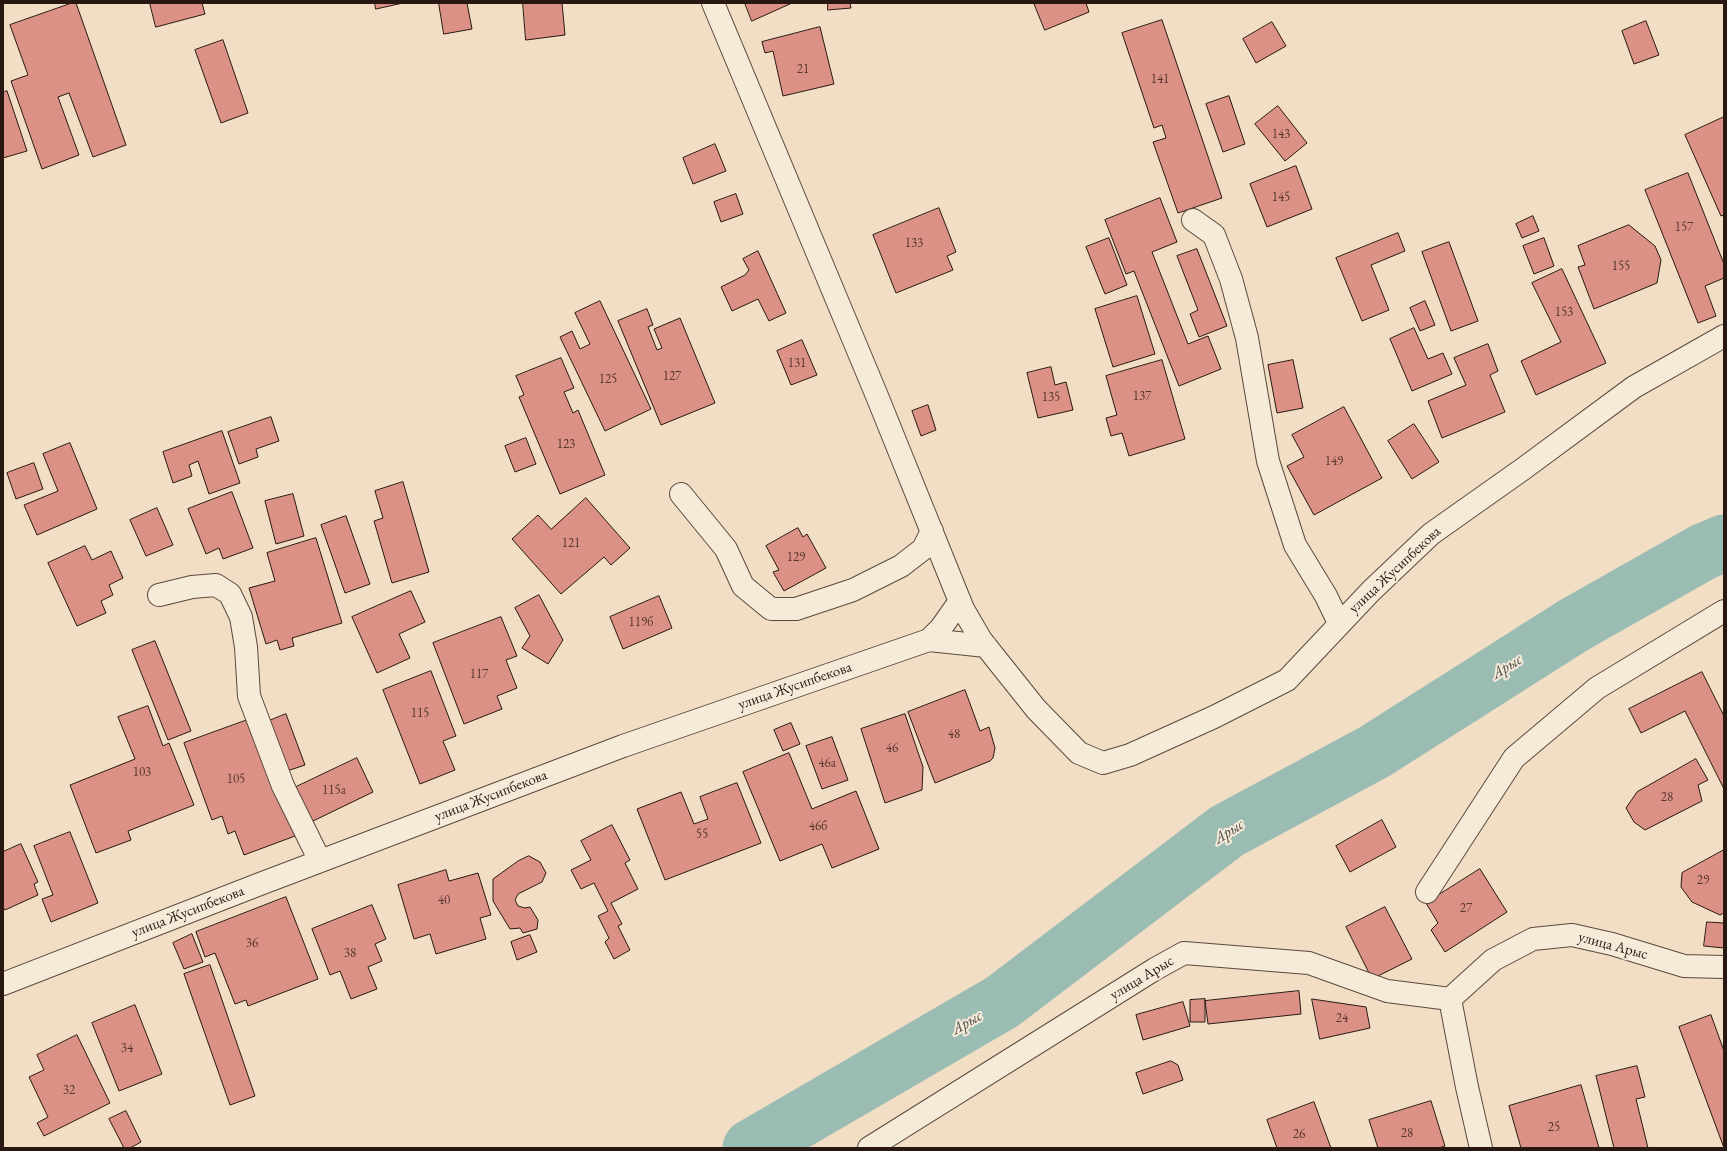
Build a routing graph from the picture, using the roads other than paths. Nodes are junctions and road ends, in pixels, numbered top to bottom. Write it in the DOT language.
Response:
graph roads {
  1 [pos="712,3"];
  2 [pos="1193,220"];
  3 [pos="1724,336"];
  4 [pos="681,494"];
  5 [pos="932,532"];
  6 [pos="159,595"];
  7 [pos="960,600"];
  8 [pos="1724,611"];
  9 [pos="1339,623"];
  10 [pos="929,640"];
  11 [pos="986,646"];
  12 [pos="320,861"];
  13 [pos="1427,892"];
  14 [pos="1724,967"];
  15 [pos="3,984"];
  16 [pos="1450,1000"];
  17 [pos="890,1141"];
  18 [pos="869,1148"];
  19 [pos="1482,1148"];
  1 -- 5 [label="street"];
  2 -- 9 [label="street"];
  3 -- 9 [label="street, улица Жусипбекова"];
  4 -- 5 [label="street"];
  5 -- 7 [label="street"];
  6 -- 12 [label="street"];
  7 -- 10 [label="street"];
  7 -- 11 [label="street"];
  8 -- 13 [label="street"];
  9 -- 11 [label="street, улица Жусипбекова"];
  10 -- 11 [label="street, улица Жусипбекова"];
  10 -- 12 [label="street, улица Жусипбекова"];
  12 -- 15 [label="street, улица Жусипбекова"];
  14 -- 16 [label="street, улица Арыс"];
  16 -- 17 [label="street, улица Арыс"];
  16 -- 19 [label="street"];
  17 -- 18 [label="street, улица Арыс"];
}
